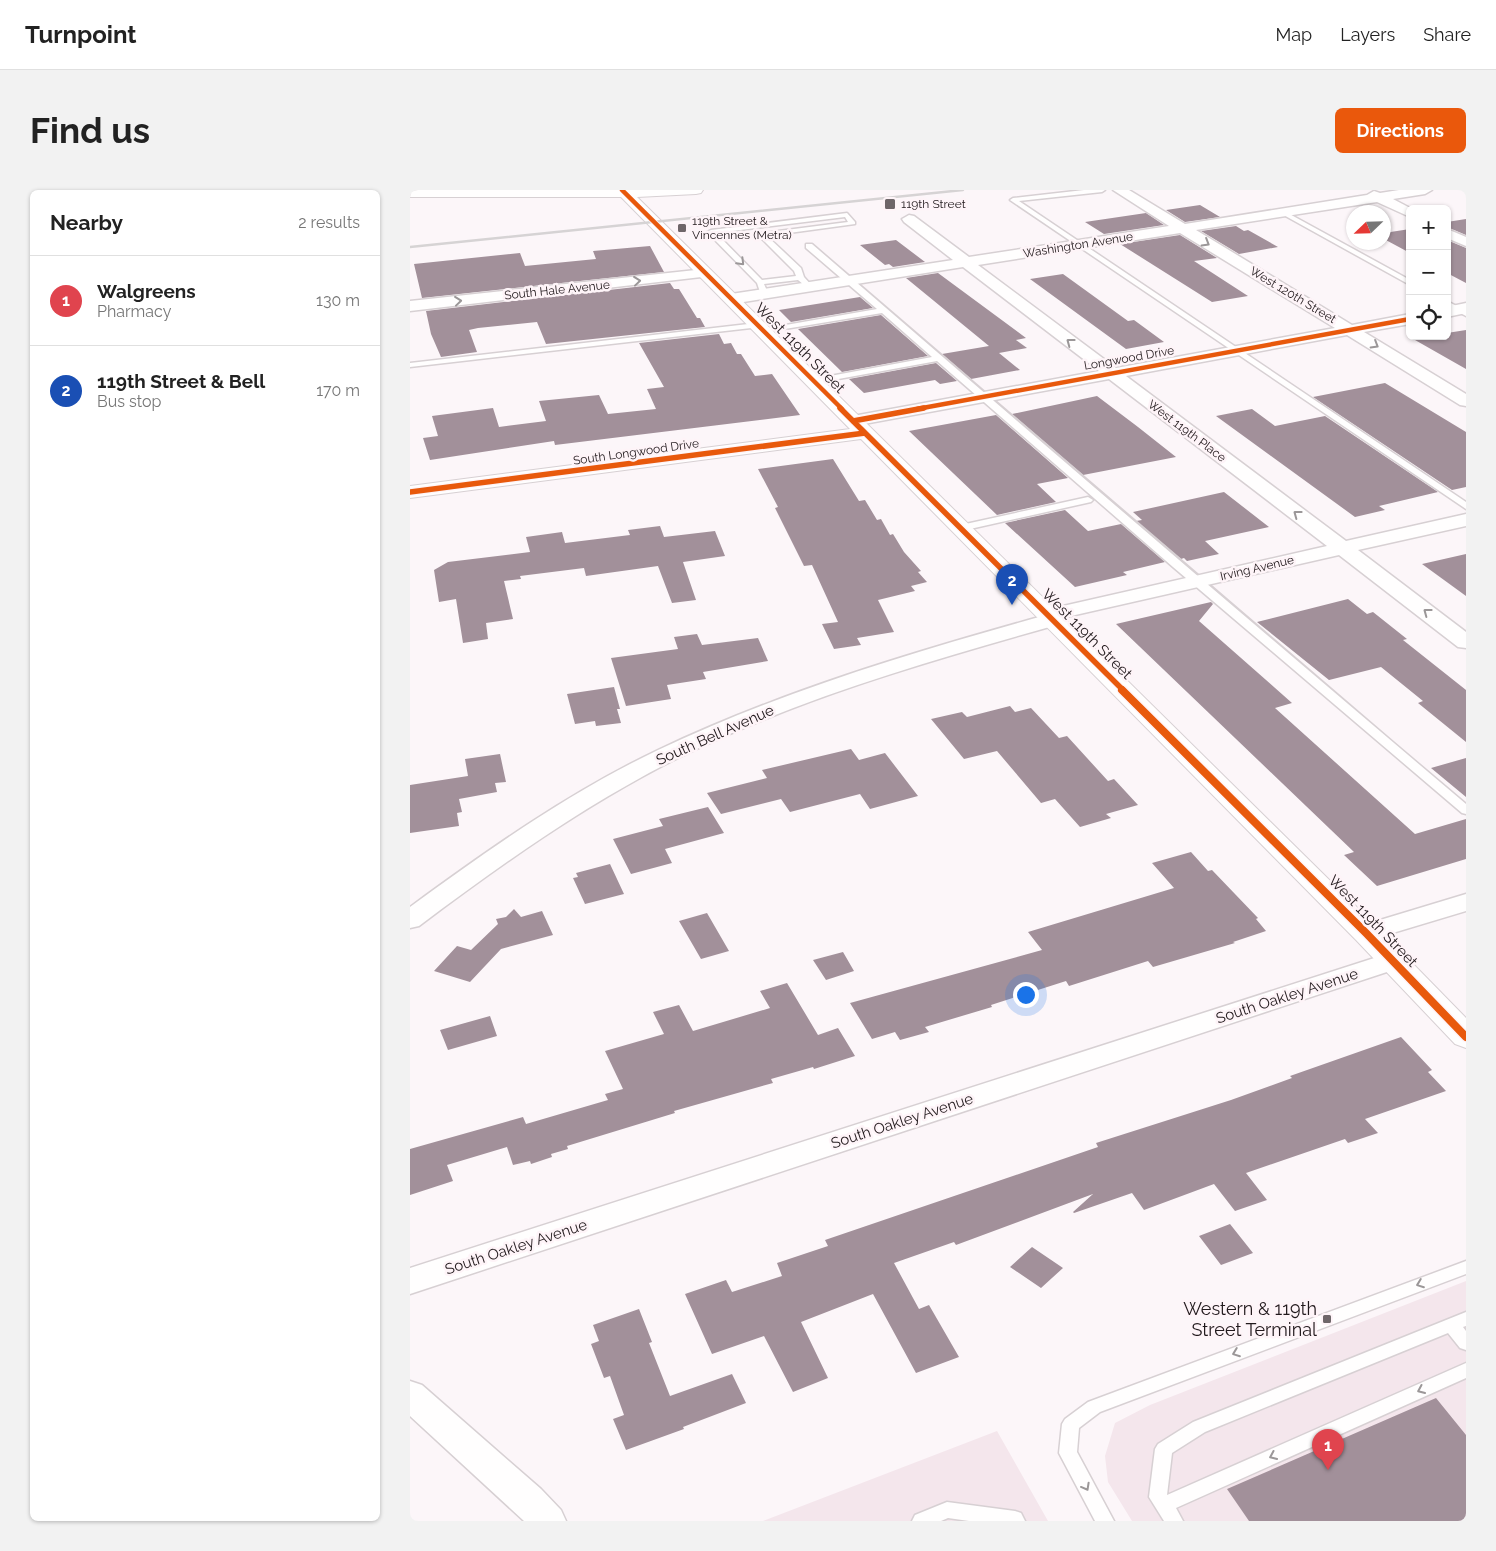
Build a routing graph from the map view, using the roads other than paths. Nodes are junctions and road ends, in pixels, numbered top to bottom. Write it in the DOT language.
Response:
graph roads {
  1 [pos="696,190"];
  2 [pos="1102,190"];
  3 [pos="1120,190"];
  4 [pos="1364,190"];
  5 [pos="1425,190"];
  6 [pos="501,192"];
  7 [pos="623,192"];
  8 [pos="410,193"];
  9 [pos="1378,197"];
  10 [pos="1282,212"];
  11 [pos="1406,212"];
  12 [pos="909,219"];
  13 [pos="752,227"];
  14 [pos="1182,228"];
  15 [pos="1451,234"];
  16 [pos="761,235"];
  17 [pos="1466,242"];
  18 [pos="1079,244"];
  19 [pos="809,246"];
  20 [pos="964,263"];
  21 [pos="705,273"];
  22 [pos="850,280"];
  23 [pos="1406,281"];
  24 [pos="805,282"];
  25 [pos="762,288"];
  26 [pos="731,299"];
  27 [pos="410,306"];
  28 [pos="885,310"];
  29 [pos="1406,320"];
  30 [pos="760,328"];
  31 [pos="1350,330"];
  32 [pos="1236,350"];
  33 [pos="940,358"];
  34 [pos="410,365"];
  35 [pos="1111,373"];
  36 [pos="814,382"];
  37 [pos="984,397"];
  38 [pos="1466,401"];
  39 [pos="859,427"];
  40 [pos="410,492"];
  41 [pos="1088,500"];
  42 [pos="1466,506"];
  43 [pos="1466,520"];
  44 [pos="961,528"];
  45 [pos="1342,548"];
  46 [pos="1196,581"];
  47 [pos="1050,618"];
  48 [pos="1466,642"];
  49 [pos="1466,810"];
  50 [pos="1466,902"];
  51 [pos="410,920"];
  52 [pos="1366,933"];
  53 [pos="1393,961"];
  54 [pos="1462,1029"];
  55 [pos="1466,1266"];
  56 [pos="410,1281"];
  57 [pos="1458,1322"];
  58 [pos="1466,1343"];
  59 [pos="1466,1370"];
  60 [pos="410,1394"];
  61 [pos="1163,1505"];
  62 [pos="548,1521"];
  63 [pos="921,1521"];
  64 [pos="1016,1521"];
  65 [pos="1105,1521"];
  66 [pos="1174,1521"];
  1 -- 7 [label="street"];
  2 -- 18 [label="lane"];
  3 -- 14 [label="street, West 120th Street"];
  4 -- 9 [label="street"];
  5 -- 9 [label="street, Washington Avenue"];
  6 -- 7 [label="street"];
  6 -- 8 [label="street"];
  7 -- 21 [label="street, West 119th Street"];
  9 -- 10 [label="street, Washington Avenue"];
  9 -- 11 [label="street"];
  10 -- 14 [label="street, Washington Avenue"];
  10 -- 23 [label="lane"];
  12 -- 20 [label="street, West 119th Place"];
  13 -- 16 [label="lane"];
  13 -- 16 [label="lane"];
  13 -- 25 [label="lane, one-way"];
  14 -- 18 [label="street, Washington Avenue"];
  14 -- 31 [label="street, West 120th Street, one-way"];
  15 -- 17 [label="street"];
  16 -- 24 [label="lane"];
  18 -- 20 [label="street, Washington Avenue"];
  18 -- 32 [label="lane"];
  19 -- 22 [label="lane"];
  20 -- 22 [label="street, Washington Avenue"];
  35 -- 20 [label="street, West 119th Place, one-way"];
  21 -- 26 [label="street, West 119th Street"];
  27 -- 21 [label="street, South Hale Avenue, one-way"];
  22 -- 24 [label="street, Washington Avenue"];
  22 -- 28 [label="lane"];
  24 -- 25 [label="street, Washington Avenue"];
  25 -- 26 [label="street, Washington Avenue"];
  26 -- 30 [label="street, West 119th Street"];
  28 -- 30 [label="lane"];
  28 -- 33 [label="lane"];
  29 -- 31 [label="street, Longwood Drive"];
  30 -- 34 [label="lane"];
  30 -- 36 [label="street, West 119th Street"];
  31 -- 32 [label="street, Longwood Drive"];
  31 -- 38 [label="street, West 120th Street, one-way"];
  32 -- 35 [label="street, Longwood Drive"];
  32 -- 42 [label="lane"];
  33 -- 36 [label="lane"];
  33 -- 37 [label="lane"];
  35 -- 37 [label="street, Longwood Drive"];
  45 -- 35 [label="street, West 119th Place, one-way"];
  36 -- 39 [label="street, West 119th Street"];
  37 -- 39 [label="street, Longwood Drive"];
  37 -- 46 [label="lane"];
  39 -- 40 [label="street, South Longwood Drive"];
  39 -- 44 [label="street, West 119th Street"];
  41 -- 44 [label="lane"];
  43 -- 45 [label="street, Irving Avenue"];
  44 -- 47 [label="street, West 119th Street"];
  45 -- 46 [label="street, Irving Avenue"];
  48 -- 45 [label="street, West 119th Place, one-way"];
  46 -- 47 [label="street, Irving Avenue"];
  46 -- 49 [label="lane"];
  47 -- 51 [label="street, South Bell Avenue"];
  47 -- 52 [label="street, West 119th Street"];
  50 -- 52 [label="street"];
  52 -- 53 [label="street, West 119th Street"];
  53 -- 54 [label="street, West 119th Street"];
  53 -- 56 [label="street, South Oakley Avenue"];
  55 -- 65 [label="lane, one-way"];
  57 -- 58 [label="lane"];
  57 -- 61 [label="lane"];
  59 -- 61 [label="lane, one-way"];
  60 -- 62 [label="street"];
  61 -- 66 [label="lane"];
  63 -- 64 [label="lane"];
}
